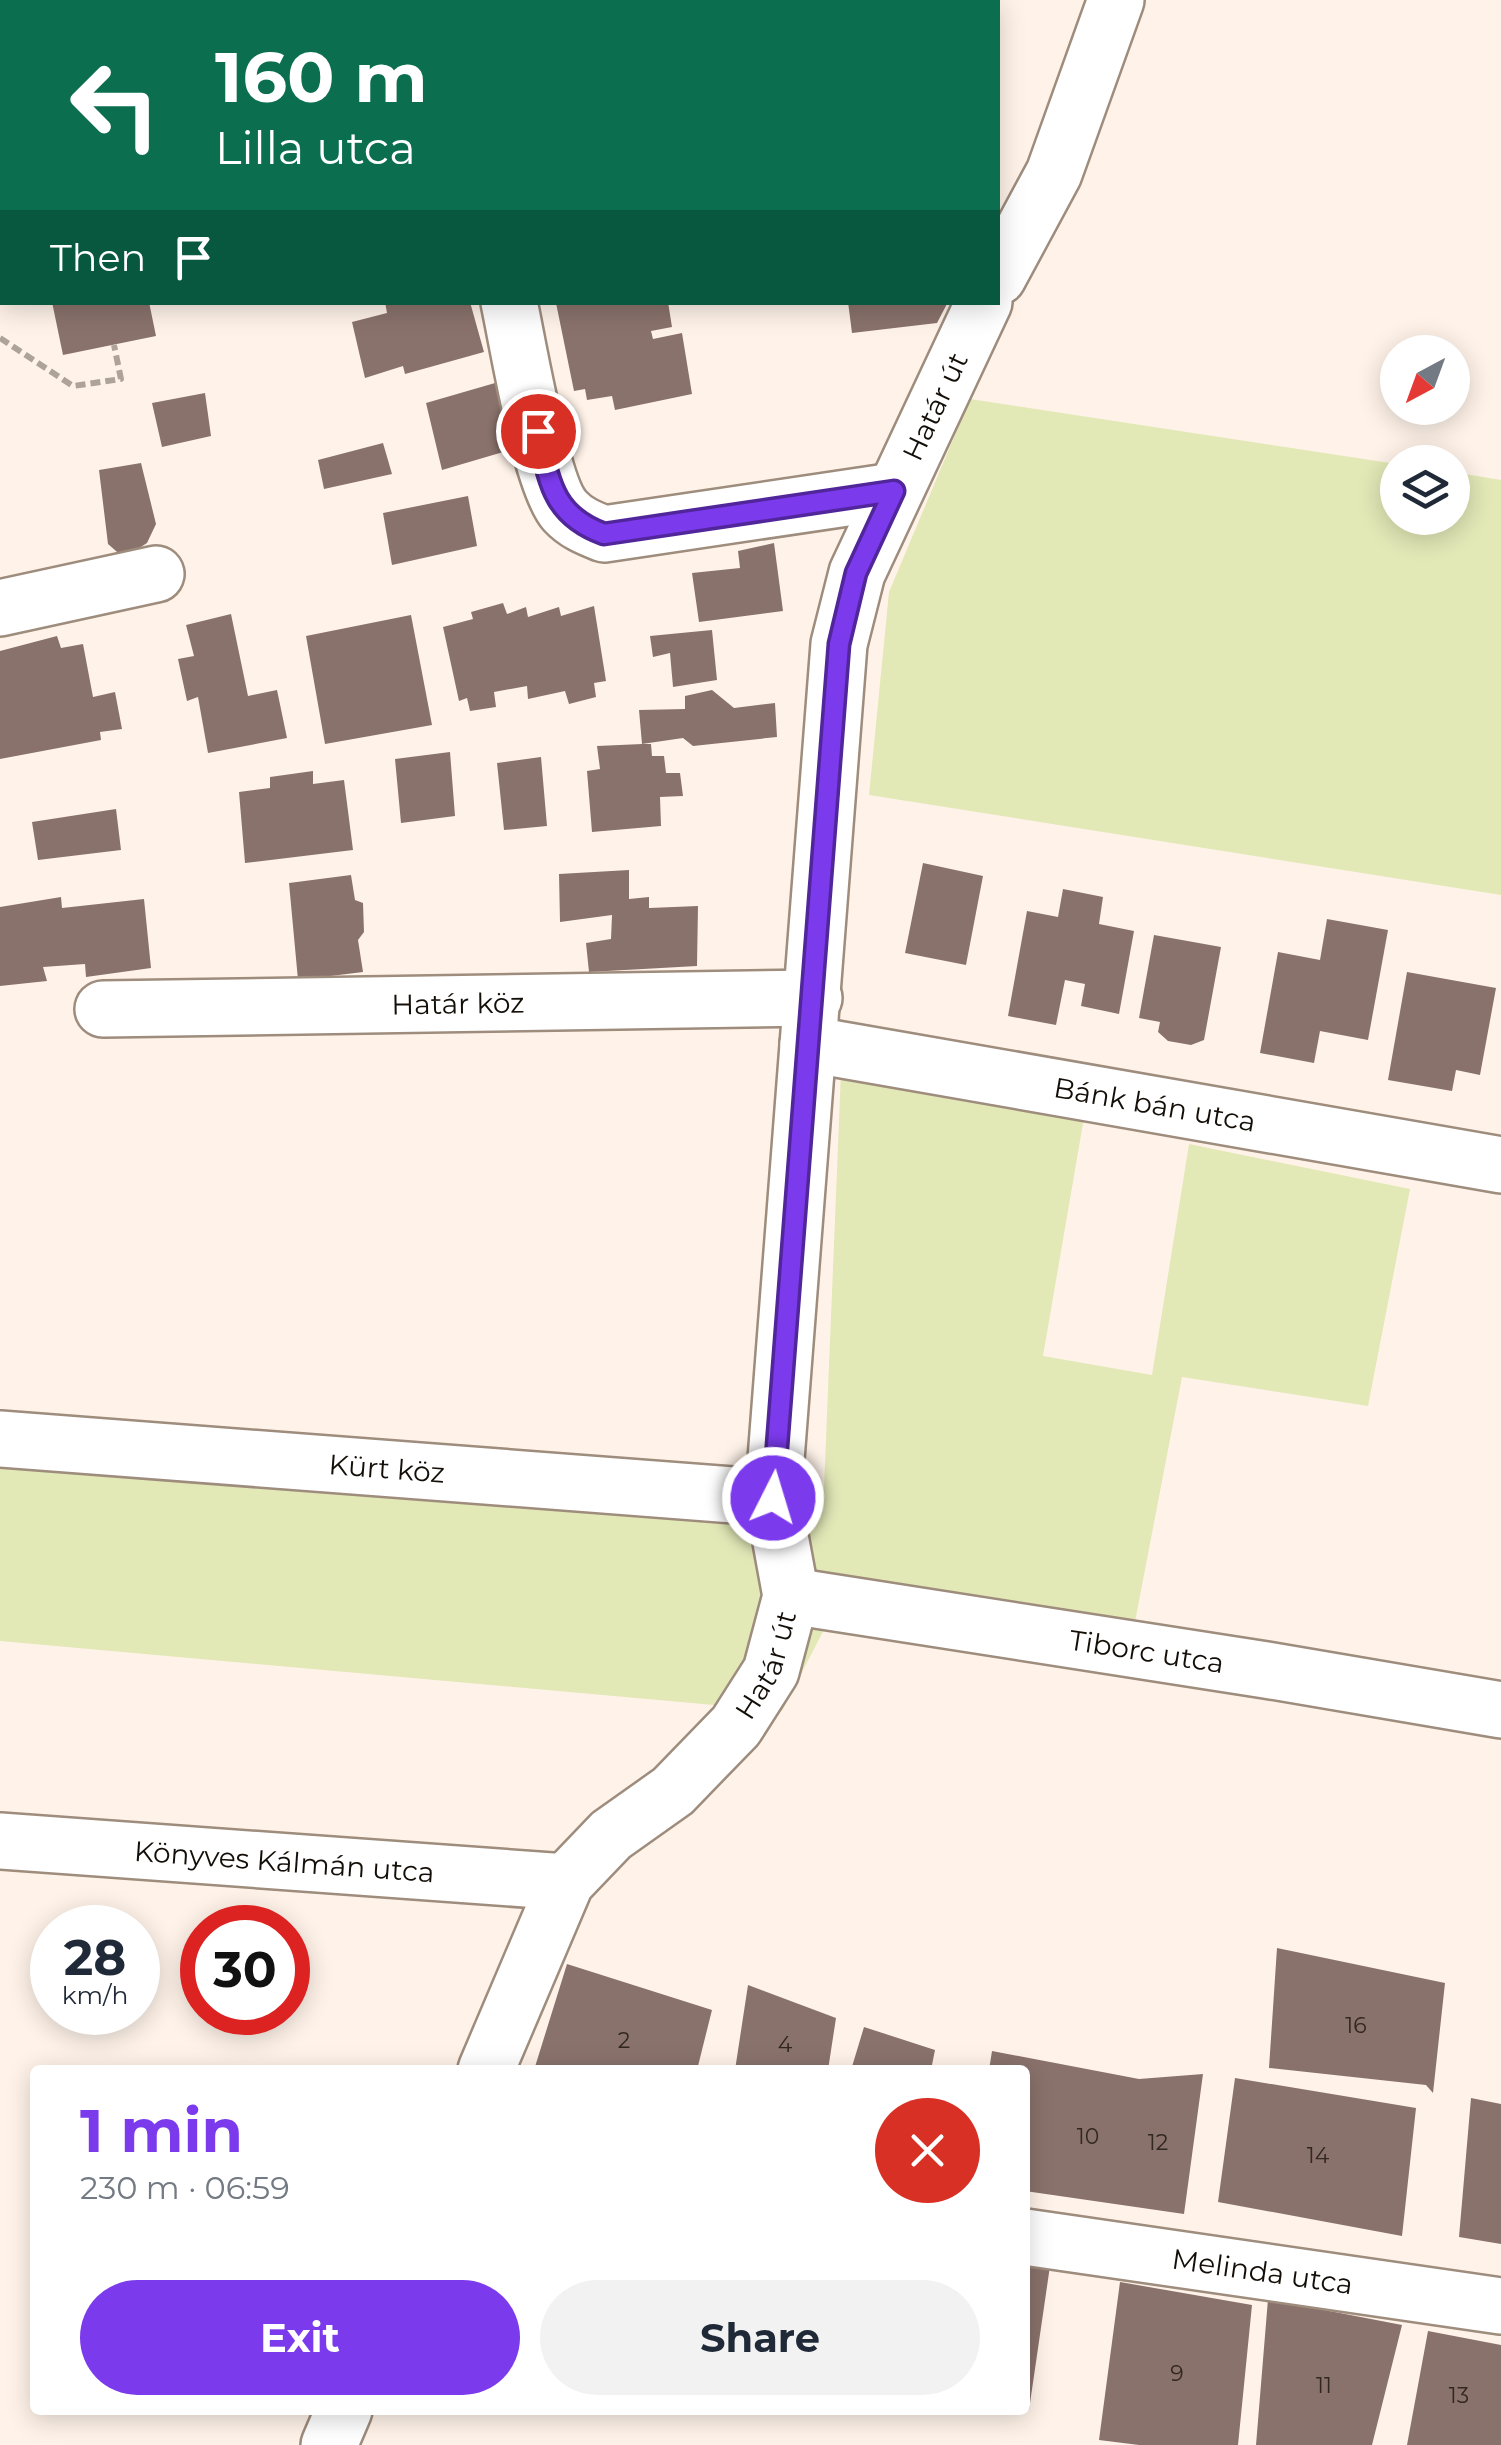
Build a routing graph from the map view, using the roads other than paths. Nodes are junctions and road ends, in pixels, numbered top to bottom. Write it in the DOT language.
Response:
graph roads {
  1 [pos="1116,0"];
  2 [pos="1000,273"];
  3 [pos="510,305"];
  4 [pos="983,305"];
  5 [pos="894,491"];
  6 [pos="156,574"];
  7 [pos="0,608"];
  8 [pos="103,1009"];
  9 [pos="811,1021"];
  10 [pos="1501,1165"];
  11 [pos="0,1439"];
  12 [pos="773,1498"];
  13 [pos="791,1596"];
  14 [pos="1501,1710"];
  15 [pos="0,1841"];
  16 [pos="566,1882"];
  17 [pos="488,2065"];
  18 [pos="1030,2237"];
  19 [pos="1501,2306"];
  20 [pos="342,2415"];
  21 [pos="329,2445"];
  1 -- 2 [label="street"];
  3 -- 5 [label="street"];
  4 -- 5 [label="street, Határ út"];
  5 -- 9 [label="street, Határ út"];
  6 -- 7 [label="street"];
  8 -- 9 [label="street, Határ köz"];
  9 -- 10 [label="street, Bánk bán utca"];
  9 -- 12 [label="street, Határ út"];
  11 -- 12 [label="street, Kürt köz"];
  12 -- 13 [label="street, Határ út"];
  13 -- 14 [label="street, Tiborc utca"];
  13 -- 16 [label="street, Határ út"];
  15 -- 16 [label="street, Könyves Kálmán utca"];
  16 -- 17 [label="street, Határ út"];
  18 -- 19 [label="street, Melinda utca"];
  20 -- 21 [label="street"];
}
